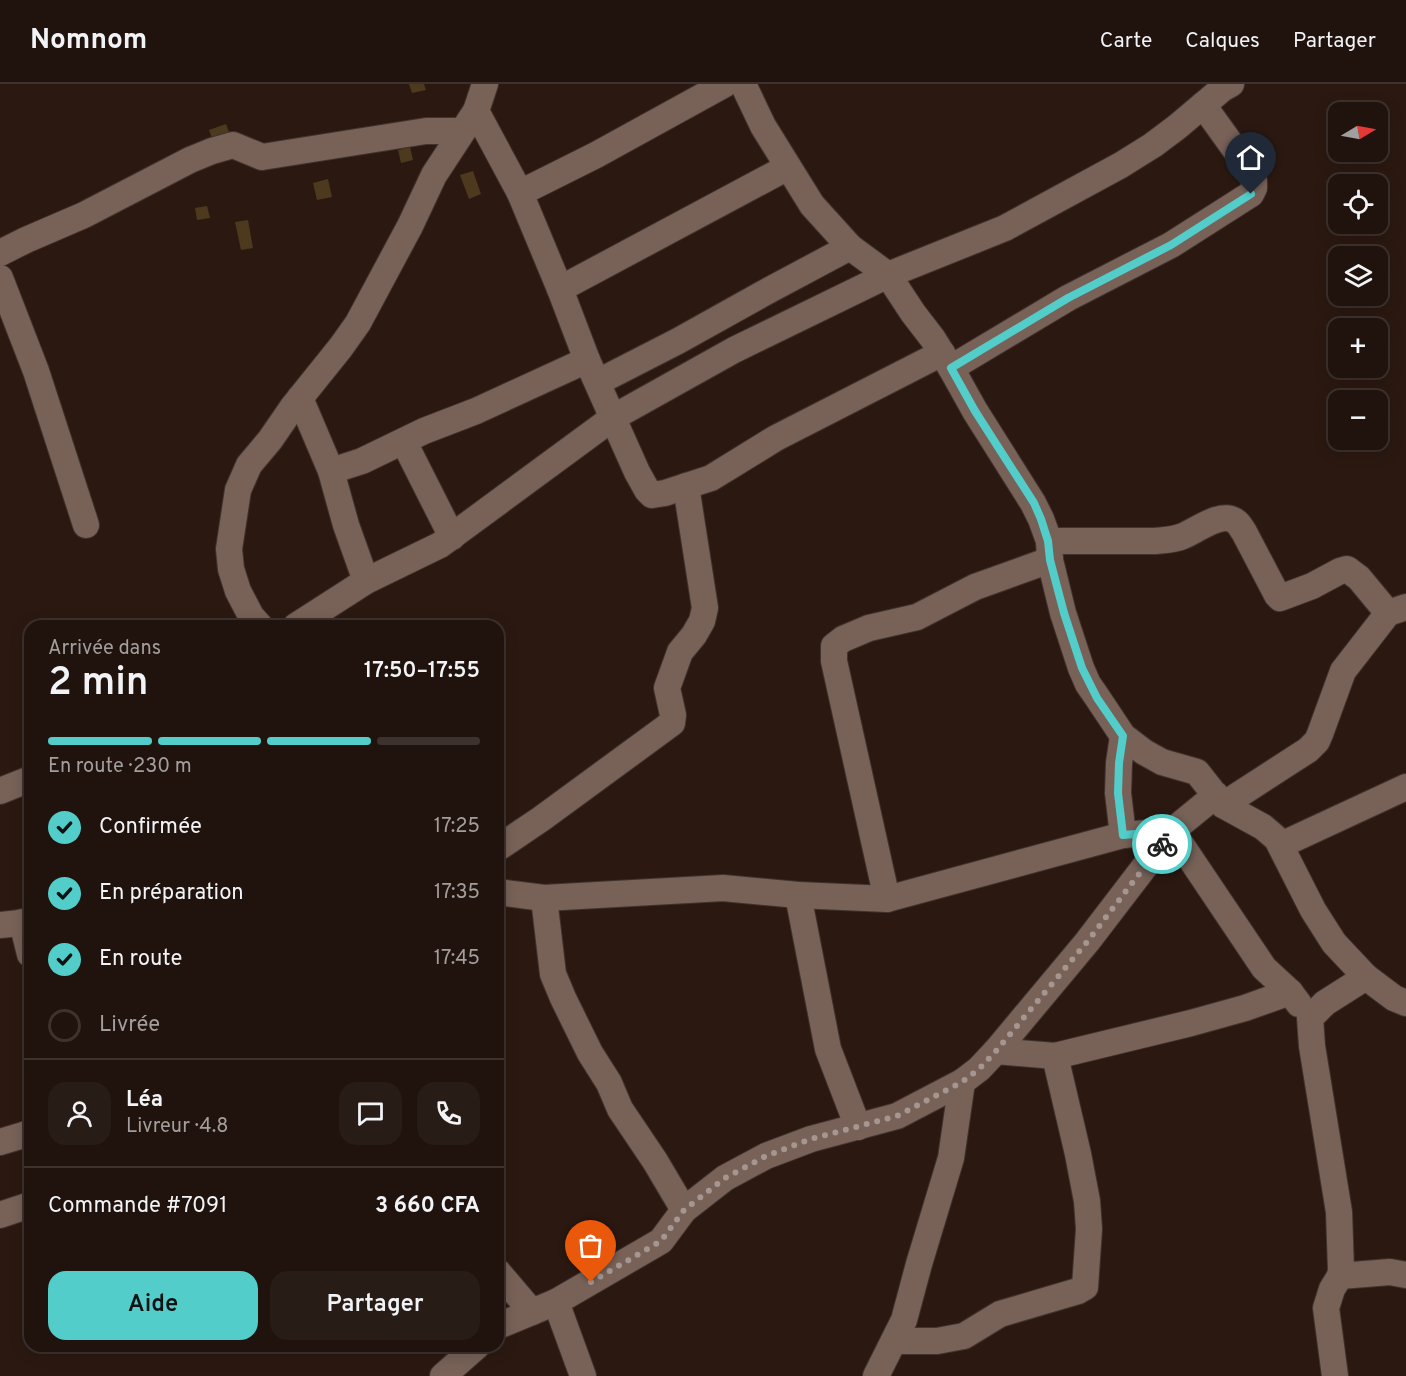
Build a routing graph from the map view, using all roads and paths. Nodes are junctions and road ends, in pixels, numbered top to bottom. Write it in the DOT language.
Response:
graph roads {
  1 [pos="484,84"];
  2 [pos="724,84"];
  3 [pos="743,84"];
  4 [pos="1218,90"];
  5 [pos="469,121"];
  6 [pos="788,167"];
  7 [pos="520,193"];
  8 [pos="850,247"];
  9 [pos="0,253"];
  10 [pos="888,275"];
  11 [pos="0,278"];
  12 [pos="560,289"];
  13 [pos="946,361"];
  14 [pos="592,371"];
  15 [pos="300,398"];
  16 [pos="614,417"];
  17 [pos="404,442"];
  18 [pos="331,471"];
  19 [pos="686,486"];
  20 [pos="86,525"];
  21 [pos="452,537"];
  22 [pos="1049,551"];
  23 [pos="366,581"];
  24 [pos="1397,610"];
  25 [pos="324,617"];
  26 [pos="255,620"];
  27 [pos="1123,736"];
  28 [pos="24,781"];
  29 [pos="1406,787"];
  30 [pos="0,791"];
  31 [pos="1220,800"];
  32 [pos="1172,831"];
  33 [pos="1123,835"];
  34 [pos="504,844"];
  35 [pos="1281,845"];
  36 [pos="504,893"];
  37 [pos="798,894"];
  38 [pos="544,898"];
  39 [pos="887,899"];
  40 [pos="18,923"];
  41 [pos="24,938"];
  42 [pos="1366,977"];
  43 [pos="1290,993"];
  44 [pos="1406,1003"];
  45 [pos="1310,1018"];
  46 [pos="996,1051"];
  47 [pos="1055,1056"];
  48 [pos="962,1082"];
  49 [pos="858,1127"];
  50 [pos="24,1135"];
  51 [pos="0,1142"];
  52 [pos="24,1207"];
  53 [pos="684,1210"];
  54 [pos="0,1215"];
  55 [pos="1406,1275"];
  56 [pos="1340,1276"];
  57 [pos="504,1279"];
  58 [pos="556,1302"];
  59 [pos="532,1312"];
  60 [pos="504,1324"];
  61 [pos="894,1341"];
  62 [pos="470,1352"];
  63 [pos="443,1376"];
  64 [pos="583,1376"];
  65 [pos="876,1376"];
  66 [pos="1335,1376"];
  1 -- 5 [label="street"];
  2 -- 7 [label="street"];
  3 -- 6 [label="street"];
  4 -- 10 [label="street"];
  4 -- 13 [label="street"];
  5 -- 7 [label="street"];
  5 -- 9 [label="street"];
  5 -- 15 [label="street"];
  6 -- 8 [label="street"];
  6 -- 12 [label="street"];
  7 -- 12 [label="street"];
  8 -- 10 [label="street"];
  8 -- 14 [label="street"];
  10 -- 13 [label="street"];
  10 -- 16 [label="street"];
  11 -- 20 [label="street"];
  12 -- 14 [label="street"];
  13 -- 19 [label="street"];
  13 -- 22 [label="street"];
  14 -- 16 [label="street"];
  14 -- 17 [label="street"];
  15 -- 18 [label="street"];
  15 -- 26 [label="street"];
  16 -- 19 [label="street"];
  16 -- 21 [label="street"];
  17 -- 18 [label="street"];
  17 -- 21 [label="street"];
  18 -- 23 [label="street"];
  19 -- 34 [label="street"];
  21 -- 23 [label="street"];
  22 -- 24 [label="street"];
  22 -- 27 [label="street"];
  22 -- 39 [label="street"];
  23 -- 25 [label="street"];
  24 -- 31 [label="street"];
  27 -- 31 [label="street"];
  27 -- 33 [label="street"];
  28 -- 30 [label="street"];
  29 -- 35 [label="street"];
  31 -- 32 [label="street"];
  31 -- 35 [label="street"];
  32 -- 33 [label="street"];
  32 -- 43 [label="street"];
  32 -- 46 [label="street"];
  33 -- 39 [label="street"];
  35 -- 42 [label="street"];
  36 -- 38 [label="street"];
  37 -- 38 [label="street"];
  37 -- 39 [label="street"];
  37 -- 49 [label="street"];
  38 -- 53 [label="street"];
  40 -- 41 [label="street"];
  42 -- 44 [label="street"];
  42 -- 45 [label="street"];
  43 -- 45 [label="street"];
  43 -- 47 [label="street"];
  45 -- 56 [label="street"];
  46 -- 47 [label="street"];
  46 -- 48 [label="street"];
  47 -- 61 [label="street"];
  48 -- 49 [label="street"];
  48 -- 61 [label="street"];
  49 -- 53 [label="street"];
  50 -- 51 [label="street"];
  52 -- 54 [label="street"];
  53 -- 58 [label="street"];
  55 -- 56 [label="street"];
  56 -- 66 [label="street"];
  57 -- 59 [label="street"];
  58 -- 59 [label="street"];
  58 -- 64 [label="street"];
  59 -- 60 [label="street"];
  61 -- 65 [label="street"];
  62 -- 63 [label="street"];
}
